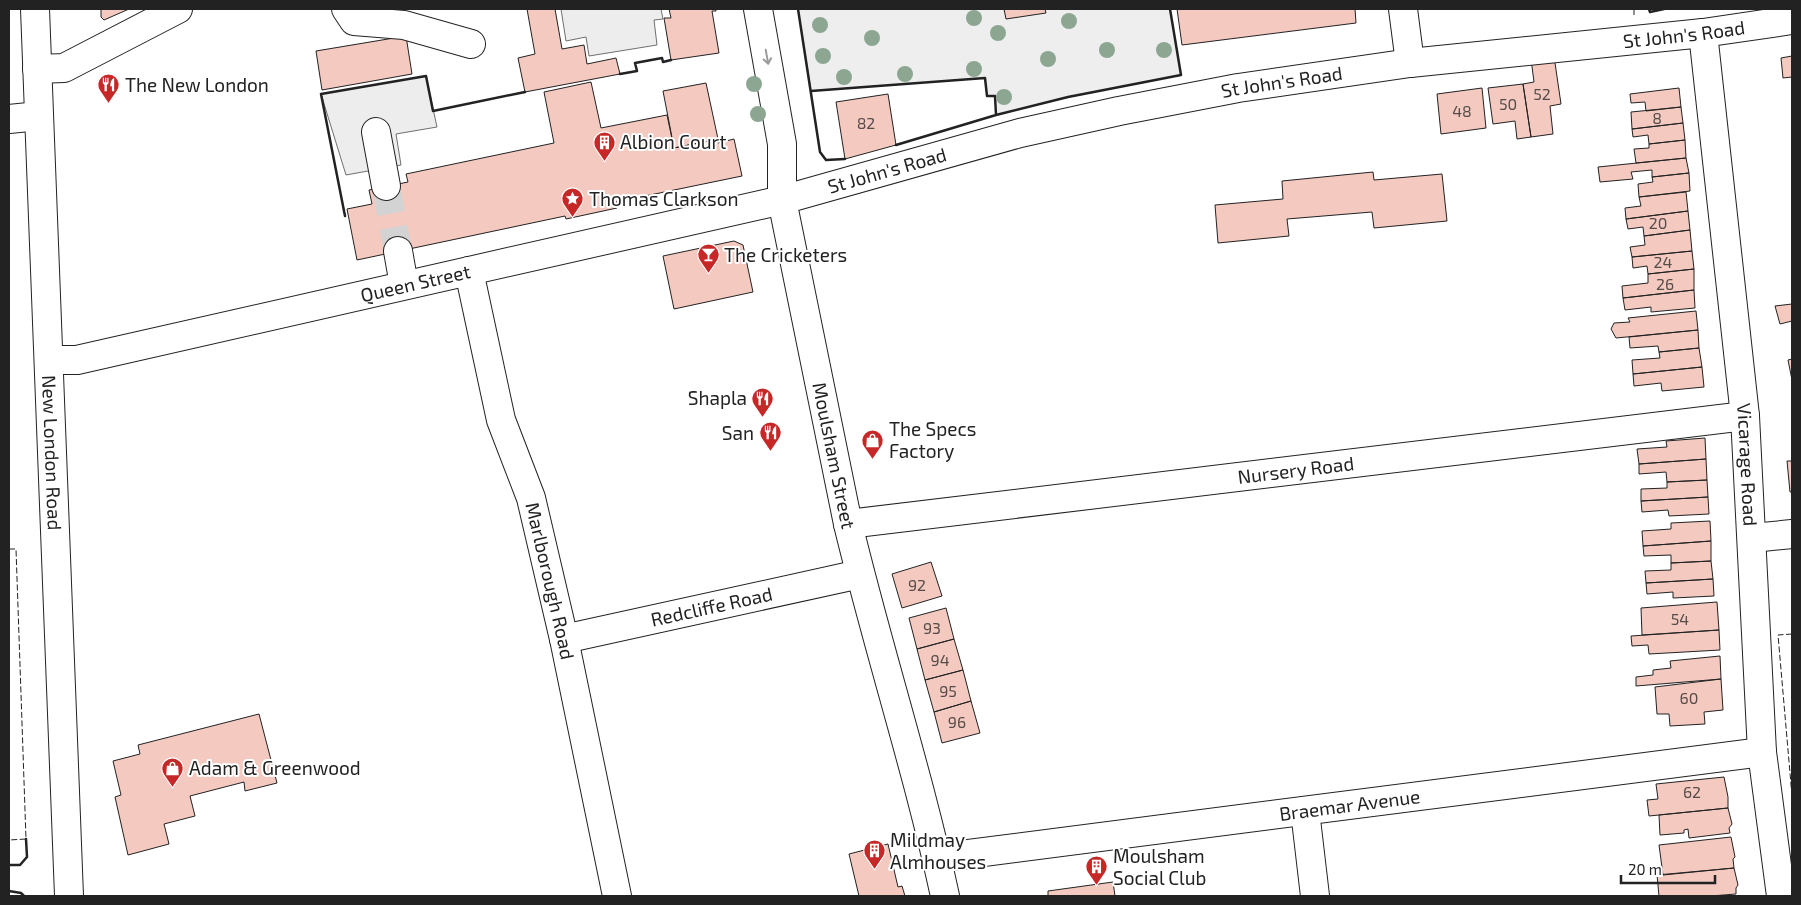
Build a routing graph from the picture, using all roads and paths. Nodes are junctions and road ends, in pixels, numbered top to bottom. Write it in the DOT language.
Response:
graph roads {
  1 [pos="35,9"];
  2 [pos="178,9"];
  3 [pos="346,9"];
  4 [pos="758,9"];
  5 [pos="1403,9"];
  6 [pos="1792,20"];
  7 [pos="1703,32"];
  8 [pos="471,44"];
  9 [pos="1410,63"];
  10 [pos="37,69"];
  11 [pos="40,116"];
  12 [pos="9,119"];
  13 [pos="376,132"];
  14 [pos="386,186"];
  15 [pos="782,200"];
  16 [pos="398,251"];
  17 [pos="469,271"];
  18 [pos="404,285"];
  19 [pos="49,360"];
  20 [pos="1745,416"];
  21 [pos="848,524"];
  22 [pos="1792,534"];
  23 [pos="1752,538"];
  24 [pos="860,574"];
  25 [pos="564,639"];
  26 [pos="1762,752"];
  27 [pos="1305,811"];
  28 [pos="937,858"];
  29 [pos="69,896"];
  30 [pos="617,896"];
  31 [pos="945,896"];
  32 [pos="1315,896"];
  33 [pos="1781,896"];
  1 -- 10 [label="street, New London Road"];
  2 -- 10 [label="street"];
  3 -- 8 [label="street"];
  4 -- 15 [label="street, Moulsham Street, one-way"];
  5 -- 9 [label="street"];
  6 -- 7 [label="street, St John's Road"];
  7 -- 9 [label="street, St John's Road"];
  7 -- 20 [label="street, Vicarage Road"];
  9 -- 15 [label="street, St John's Road"];
  10 -- 11 [label="street, New London Road"];
  11 -- 12 [label="street"];
  11 -- 19 [label="street, New London Road"];
  13 -- 14 [label="street"];
  15 -- 17 [label="street, Queen Street"];
  15 -- 21 [label="street, Moulsham Street"];
  16 -- 18 [label="street"];
  17 -- 18 [label="street, Queen Street"];
  17 -- 25 [label="street, Marlborough Road"];
  18 -- 19 [label="street, Queen Street"];
  19 -- 29 [label="street, New London Road"];
  20 -- 21 [label="street, Nursery Road"];
  20 -- 23 [label="street, Vicarage Road"];
  21 -- 24 [label="street, Moulsham Street"];
  22 -- 23 [label="street"];
  23 -- 26 [label="street, Vicarage Road"];
  24 -- 25 [label="street, Redcliffe Road"];
  24 -- 28 [label="street, Moulsham Street"];
  25 -- 30 [label="street, Marlborough Road"];
  26 -- 27 [label="street, Braemar Avenue"];
  26 -- 33 [label="street, Vicarage Road"];
  27 -- 28 [label="street, Braemar Avenue"];
  27 -- 32 [label="street"];
  28 -- 31 [label="street, Moulsham Street"];
}
